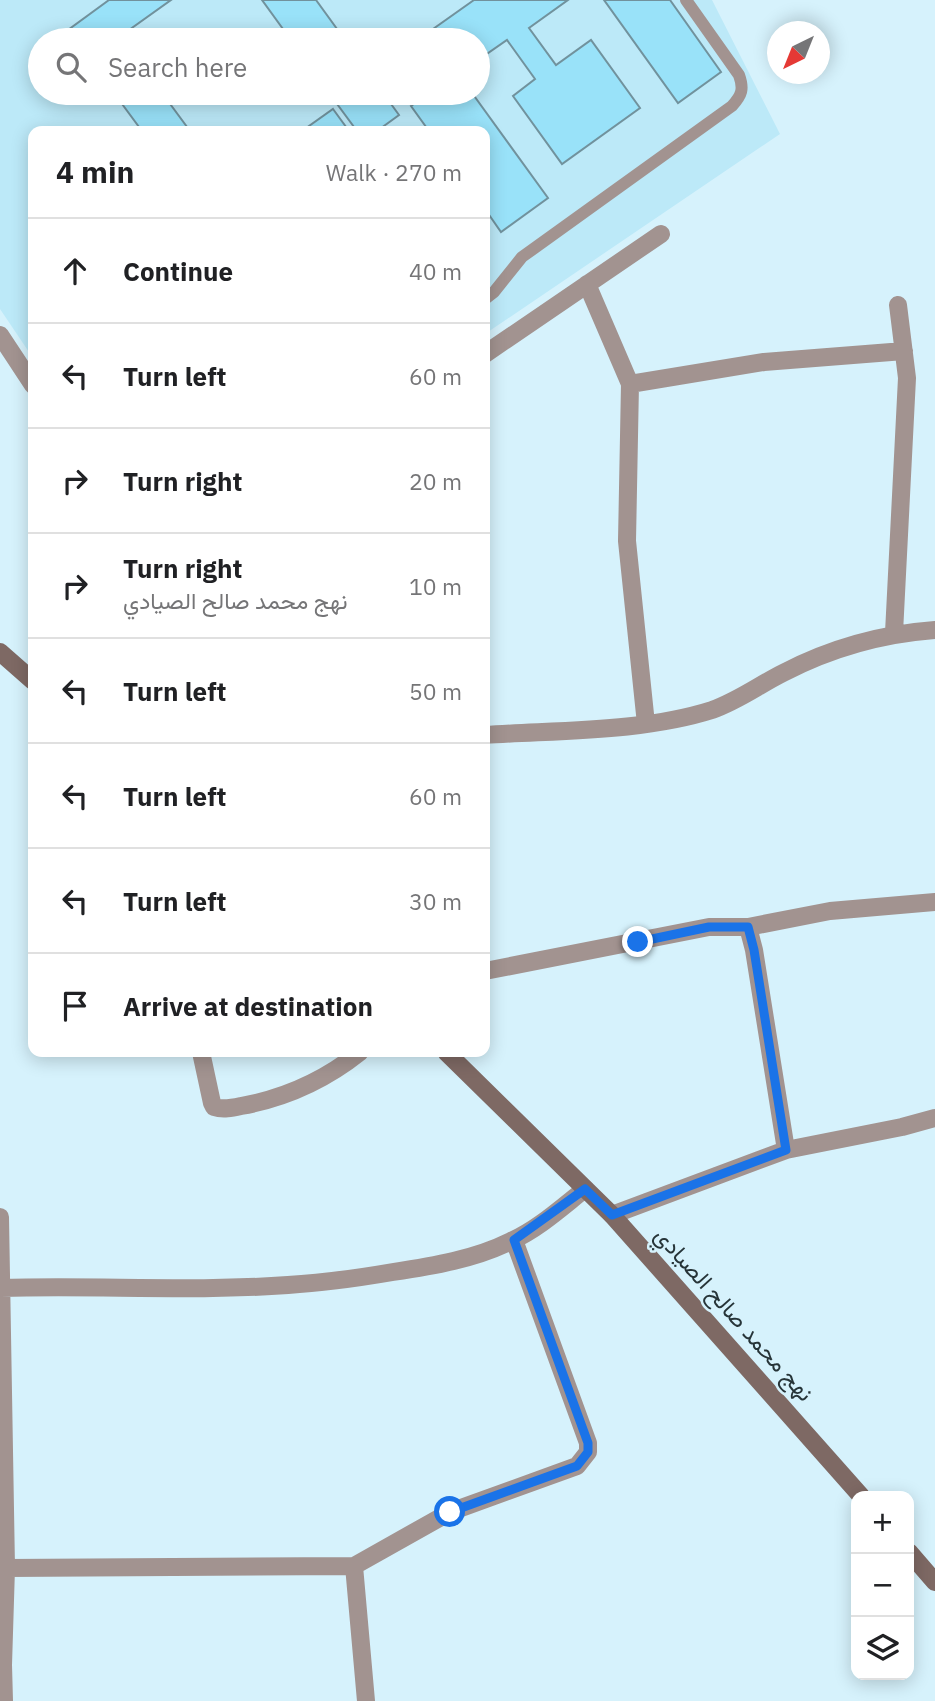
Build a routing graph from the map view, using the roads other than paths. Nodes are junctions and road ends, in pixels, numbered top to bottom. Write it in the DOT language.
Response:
graph roads {
  1 [pos="686,0"];
  2 [pos="662,234"];
  3 [pos="587,284"];
  4 [pos="490,295"];
  5 [pos="898,305"];
  6 [pos="0,335"];
  7 [pos="490,351"];
  8 [pos="904,351"];
  9 [pos="28,377"];
  10 [pos="630,384"];
  11 [pos="935,630"];
  12 [pos="894,633"];
  13 [pos="0,652"];
  14 [pos="28,677"];
  15 [pos="646,724"];
  16 [pos="490,735"];
  17 [pos="935,902"];
  18 [pos="748,927"];
  19 [pos="490,970"];
  20 [pos="202,1057"];
  21 [pos="354,1057"];
  22 [pos="451,1057"];
  23 [pos="935,1118"];
  24 [pos="786,1150"];
  25 [pos="585,1189"];
  26 [pos="612,1215"];
  27 [pos="0,1217"];
  28 [pos="514,1240"];
  29 [pos="1,1288"];
  30 [pos="2,1361"];
  31 [pos="857,1491"];
  32 [pos="911,1554"];
  33 [pos="354,1566"];
  34 [pos="6,1568"];
  35 [pos="935,1582"];
  36 [pos="2,1666"];
  37 [pos="4,1701"];
  38 [pos="366,1701"];
  1 -- 4 [label="lane"];
  2 -- 3 [label="street"];
  3 -- 7 [label="street"];
  3 -- 10 [label="street"];
  5 -- 8 [label="street"];
  6 -- 9 [label="street"];
  8 -- 10 [label="street"];
  8 -- 12 [label="street"];
  10 -- 15 [label="street"];
  11 -- 12 [label="street"];
  12 -- 15 [label="street"];
  13 -- 14 [label="street"];
  15 -- 16 [label="street"];
  17 -- 18 [label="street"];
  18 -- 19 [label="street"];
  18 -- 24 [label="street"];
  20 -- 21 [label="street"];
  22 -- 25 [label="street, نهج محمد صالح الصيادي"];
  23 -- 24 [label="street"];
  24 -- 26 [label="street"];
  25 -- 26 [label="street, نهج محمد صالح الصيادي"];
  25 -- 28 [label="street"];
  26 -- 31 [label="street, نهج محمد صالح الصيادي"];
  27 -- 29 [label="street"];
  28 -- 29 [label="street"];
  28 -- 33 [label="street"];
  29 -- 30 [label="street"];
  30 -- 34 [label="street"];
  32 -- 35 [label="street"];
  33 -- 34 [label="street"];
  33 -- 38 [label="street"];
  34 -- 36 [label="street"];
  36 -- 37 [label="street"];
}
